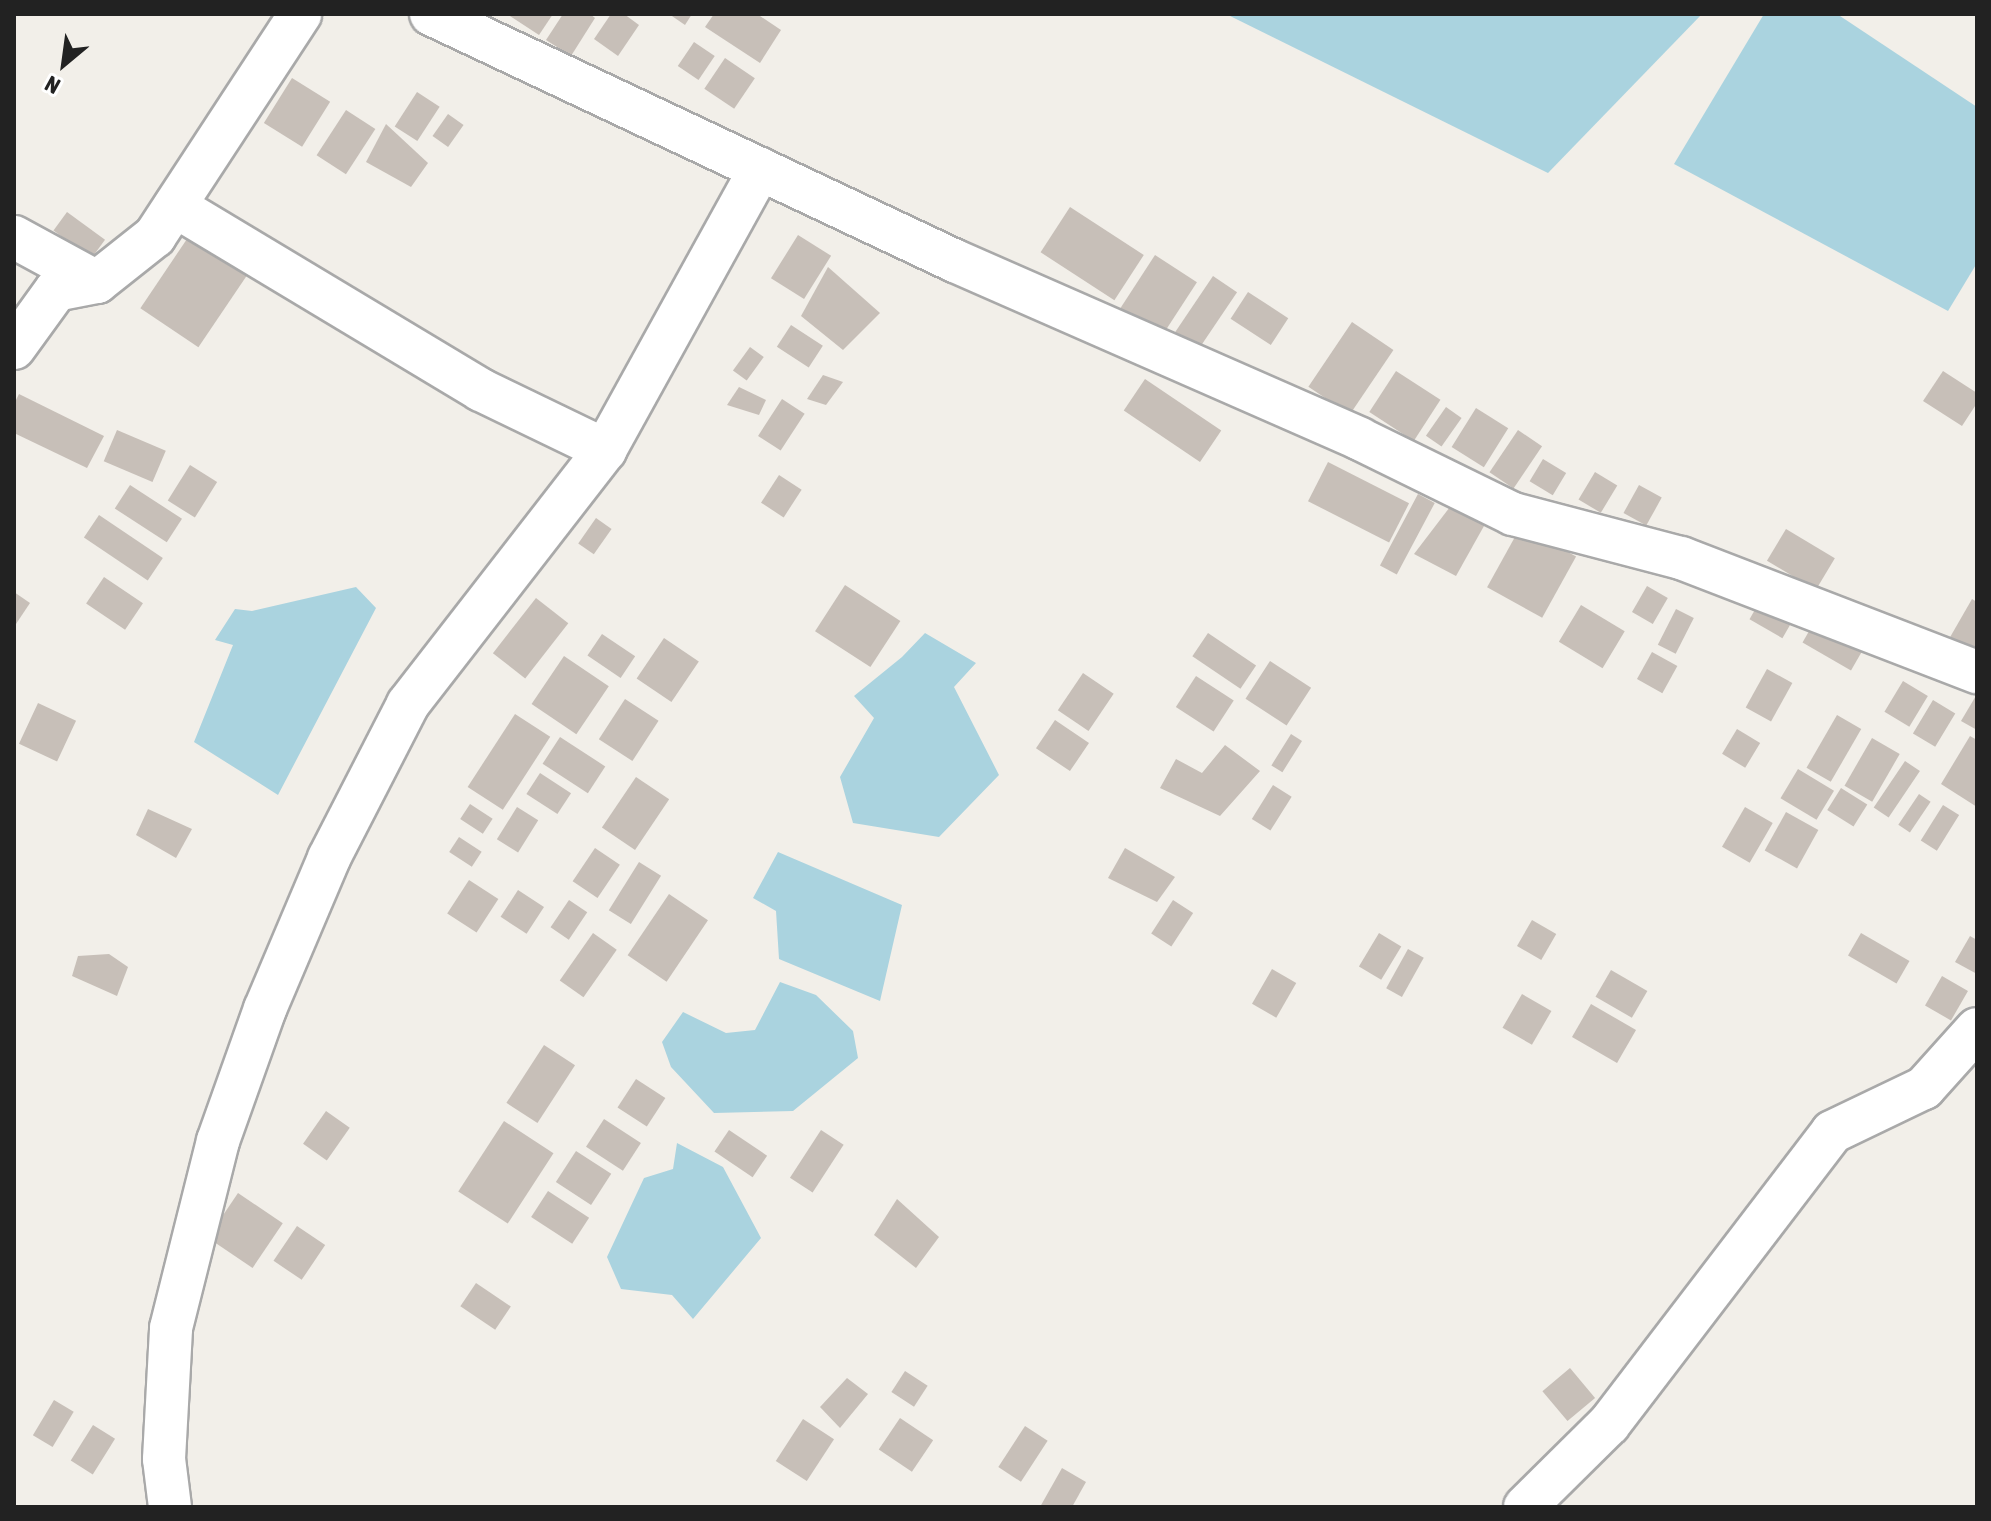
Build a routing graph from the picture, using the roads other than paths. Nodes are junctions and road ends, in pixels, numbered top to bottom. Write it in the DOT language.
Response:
graph roads {
  1 [pos="300,14"];
  2 [pos="431,14"];
  3 [pos="760,169"];
  4 [pos="175,206"];
  5 [pos="14,237"];
  6 [pos="97,282"];
  7 [pos="14,348"];
  8 [pos="605,450"];
  9 [pos="1977,672"];
  10 [pos="1977,1029"];
  11 [pos="170,1507"];
  12 [pos="1525,1507"];
  1 -- 4 [label="street"];
  2 -- 3 [label="street"];
  3 -- 8 [label="street"];
  3 -- 9 [label="street"];
  4 -- 6 [label="street"];
  4 -- 8 [label="street"];
  5 -- 6 [label="street"];
  6 -- 7 [label="street"];
  8 -- 11 [label="street"];
  10 -- 12 [label="street"];
}
